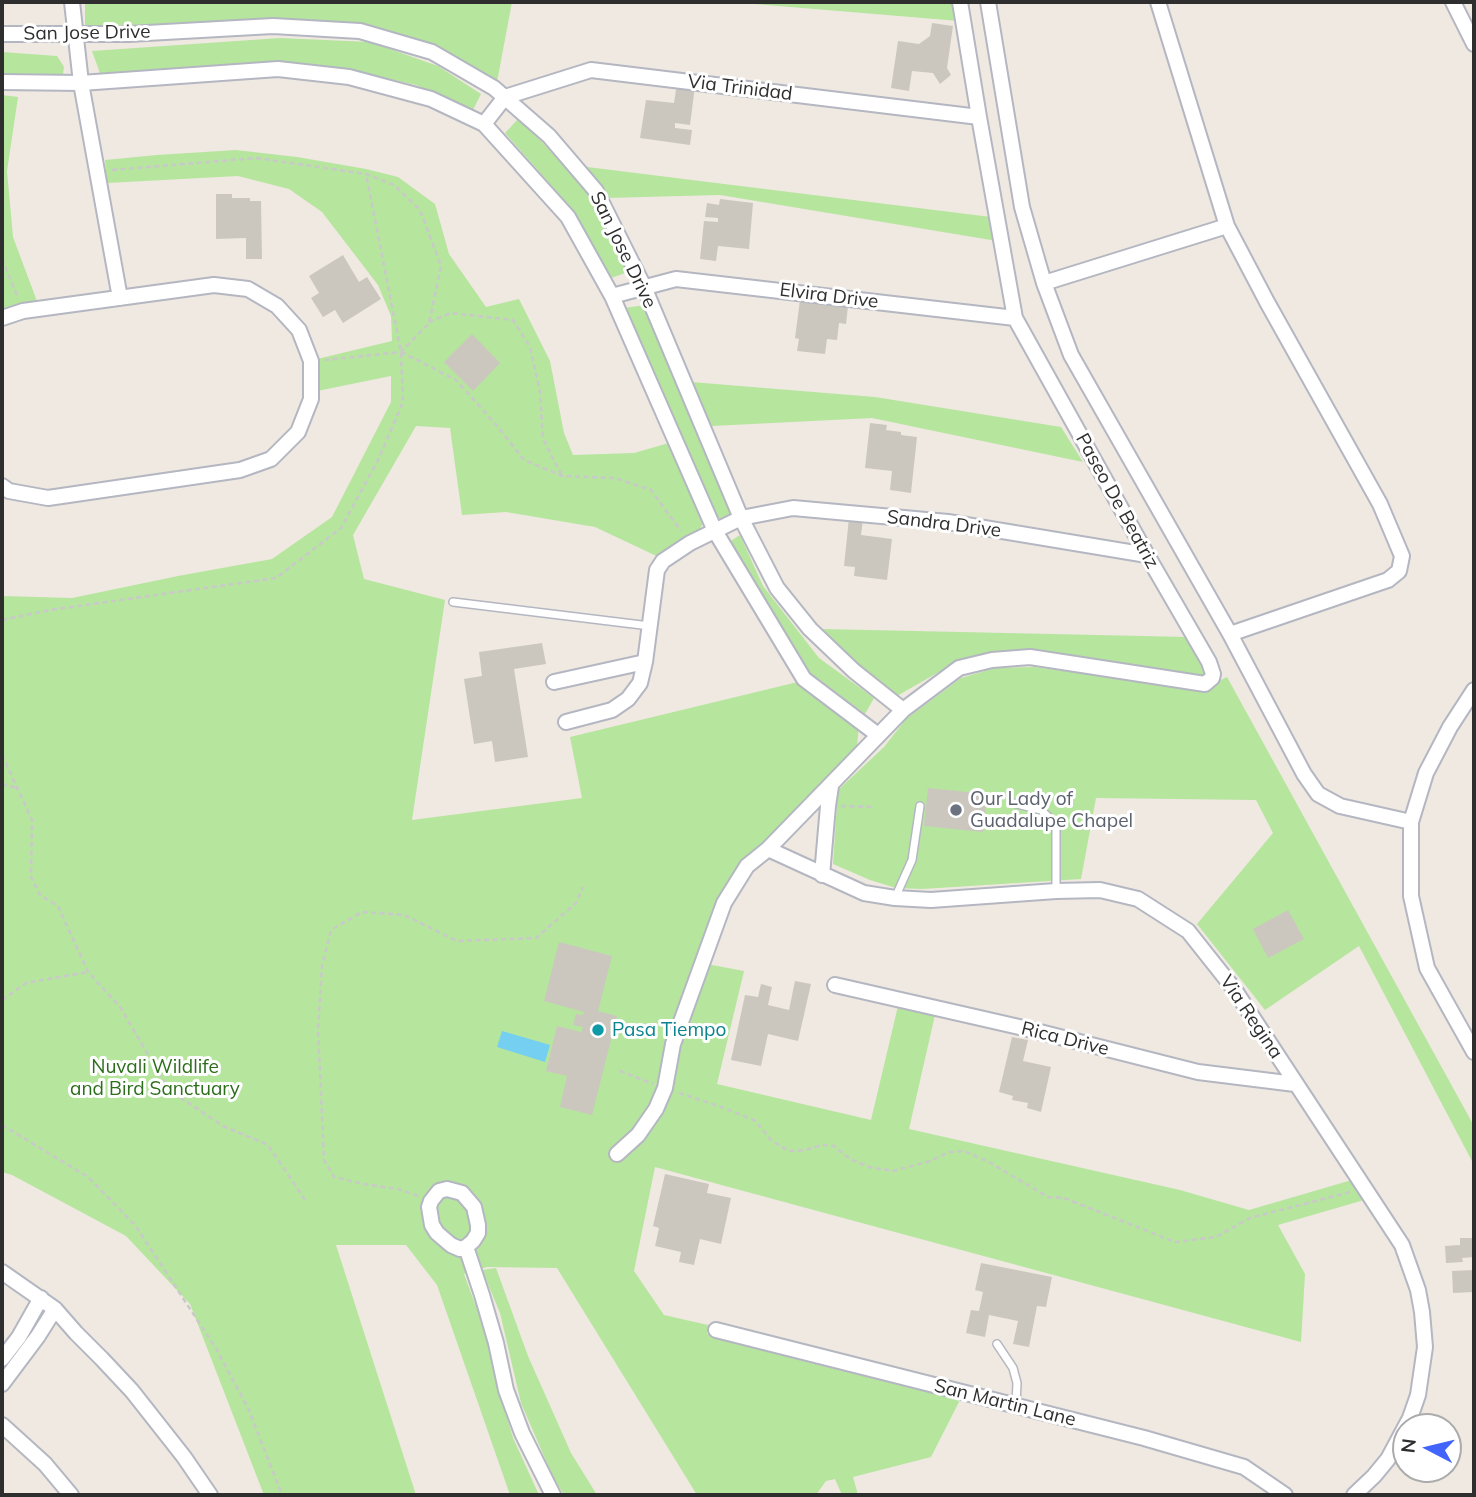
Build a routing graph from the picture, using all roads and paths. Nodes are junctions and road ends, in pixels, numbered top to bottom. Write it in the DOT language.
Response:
graph roads {
  1 [pos="72,2"];
  2 [pos="960,2"];
  3 [pos="988,2"];
  4 [pos="1158,2"];
  5 [pos="1453,2"];
  6 [pos="2,34"];
  7 [pos="75,34"];
  8 [pos="1474,44"];
  9 [pos="2,82"];
  10 [pos="80,83"];
  11 [pos="505,97"];
  12 [pos="979,117"];
  13 [pos="484,124"];
  14 [pos="98,172"];
  15 [pos="1227,226"];
  16 [pos="2,260"];
  17 [pos="1044,283"];
  18 [pos="644,287"];
  19 [pos="612,296"];
  20 [pos="120,298"];
  21 [pos="23,311"];
  22 [pos="3,317"];
  23 [pos="1015,318"];
  24 [pos="429,323"];
  25 [pos="401,352"];
  26 [pos="311,361"];
  27 [pos="562,476"];
  28 [pos="2,486"];
  29 [pos="741,518"];
  30 [pos="715,531"];
  31 [pos="690,543"];
  32 [pos="1147,555"];
  33 [pos="453,602"];
  34 [pos="650,626"];
  35 [pos="1230,634"];
  36 [pos="645,663"];
  37 [pos="554,682"];
  38 [pos="1474,690"];
  39 [pos="903,710"];
  40 [pos="566,722"];
  41 [pos="878,735"];
  42 [pos="2,755"];
  43 [pos="2,784"];
  44 [pos="831,785"];
  45 [pos="17,788"];
  46 [pos="1013,803"];
  47 [pos="828,806"];
  48 [pos="920,806"];
  49 [pos="872,807"];
  50 [pos="1411,822"];
  51 [pos="768,849"];
  52 [pos="822,875"];
  53 [pos="583,887"];
  54 [pos="1056,891"];
  55 [pos="894,898"];
  56 [pos="88,972"];
  57 [pos="835,985"];
  58 [pos="2,1000"];
  59 [pos="1474,1052"];
  60 [pos="620,1070"];
  61 [pos="1295,1084"];
  62 [pos="665,1088"];
  63 [pos="2,1125"];
  64 [pos="617,1154"];
  65 [pos="1364,1188"];
  66 [pos="305,1200"];
  67 [pos="431,1201"];
  68 [pos="466,1247"];
  69 [pos="2,1272"];
  70 [pos="41,1298"];
  71 [pos="55,1309"];
  72 [pos="716,1330"];
  73 [pos="998,1343"];
  74 [pos="2,1359"];
  75 [pos="2,1384"];
  76 [pos="1016,1405"];
  77 [pos="2,1425"];
  78 [pos="71,1495"];
  79 [pos="210,1495"];
  80 [pos="282,1495"];
  81 [pos="553,1495"];
  82 [pos="1285,1495"];
  83 [pos="1354,1495"];
  1 -- 7 [label="street"];
  2 -- 12 [label="street, Paseo De Beatriz"];
  3 -- 17 [label="street"];
  4 -- 15 [label="street"];
  5 -- 8 [label="street"];
  6 -- 7 [label="street, San Jose Drive"];
  7 -- 10 [label="street"];
  7 -- 11 [label="street, San Jose Drive"];
  9 -- 10 [label="street, San Jose Drive"];
  10 -- 13 [label="street, San Jose Drive"];
  10 -- 14 [label="street"];
  11 -- 12 [label="street, Via Trinidad"];
  11 -- 13 [label="street"];
  11 -- 18 [label="street, San Jose Drive"];
  12 -- 23 [label="street, Paseo De Beatriz"];
  13 -- 19 [label="street, San Jose Drive"];
  14 -- 20 [label="street"];
  14 -- 24 [label="path"];
  15 -- 17 [label="street"];
  15 -- 35 [label="street"];
  16 -- 21 [label="path"];
  17 -- 35 [label="street"];
  18 -- 19 [label="street, Elvira Drive"];
  18 -- 23 [label="street, Elvira Drive"];
  18 -- 29 [label="street, San Jose Drive"];
  19 -- 30 [label="street, San Jose Drive"];
  20 -- 21 [label="street"];
  20 -- 26 [label="street"];
  21 -- 22 [label="street"];
  23 -- 32 [label="street, Paseo De Beatriz"];
  24 -- 25 [label="path"];
  24 -- 27 [label="path"];
  25 -- 26 [label="path"];
  25 -- 27 [label="path"];
  26 -- 28 [label="street"];
  27 -- 31 [label="path"];
  29 -- 30 [label="street, Sandra Drive"];
  29 -- 32 [label="street, Sandra Drive"];
  29 -- 39 [label="street, San Jose Drive"];
  30 -- 31 [label="street, Sandra Drive"];
  30 -- 41 [label="street, San Jose Drive"];
  31 -- 34 [label="street, Sandra Drive"];
  32 -- 39 [label="street, Paseo De Beatriz"];
  33 -- 34 [label="lane"];
  34 -- 36 [label="street, Sandra Drive"];
  35 -- 50 [label="street"];
  36 -- 37 [label="street"];
  36 -- 40 [label="street, Sandra Drive"];
  38 -- 50 [label="street"];
  39 -- 41 [label="street"];
  41 -- 44 [label="street"];
  42 -- 45 [label="path"];
  43 -- 45 [label="path"];
  44 -- 47 [label="street"];
  44 -- 51 [label="street"];
  45 -- 56 [label="path"];
  46 -- 54 [label="lane"];
  47 -- 49 [label="path"];
  47 -- 52 [label="street"];
  48 -- 55 [label="lane"];
  50 -- 59 [label="street"];
  51 -- 52 [label="street, Via Regina"];
  51 -- 62 [label="street"];
  52 -- 55 [label="street, Via Regina"];
  53 -- 67 [label="path"];
  54 -- 55 [label="street, Via Regina"];
  54 -- 61 [label="street, Via Regina"];
  56 -- 58 [label="path"];
  56 -- 66 [label="path"];
  57 -- 61 [label="street, Rica Drive"];
  60 -- 62 [label="path"];
  61 -- 65 [label="street, Via Regina"];
  62 -- 64 [label="street"];
  62 -- 65 [label="path"];
  63 -- 80 [label="path"];
  65 -- 83 [label="street, Via Regina"];
  67 -- 68 [label="street"];
  67 -- 68 [label="street"];
  68 -- 81 [label="street"];
  69 -- 70 [label="street"];
  70 -- 71 [label="street"];
  70 -- 74 [label="street"];
  71 -- 75 [label="street"];
  71 -- 79 [label="street"];
  72 -- 76 [label="street, San Martin Lane"];
  73 -- 76 [label="lane"];
  76 -- 82 [label="street, San Martin Lane"];
  77 -- 78 [label="street"];
}
